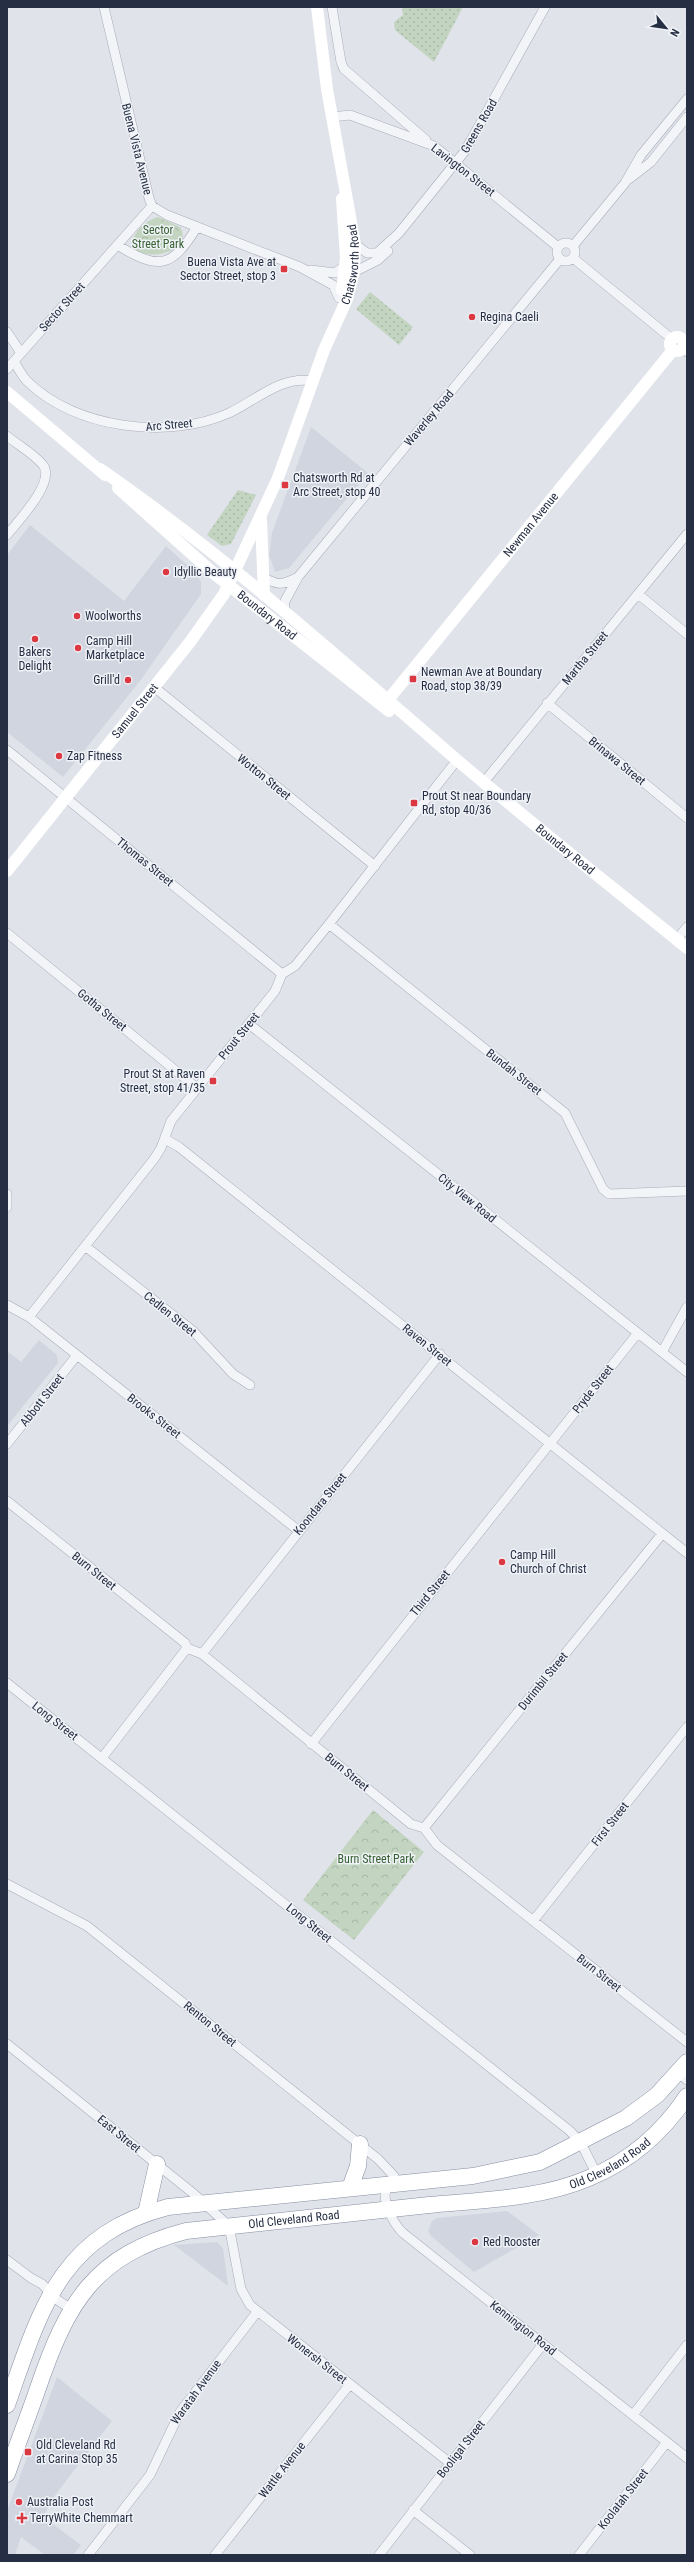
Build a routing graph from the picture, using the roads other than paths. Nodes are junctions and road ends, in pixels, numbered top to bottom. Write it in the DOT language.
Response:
graph roads {
  1 [pos="104,7"];
  2 [pos="317,7"];
  3 [pos="332,7"];
  4 [pos="545,7"];
  5 [pos="687,98"];
  6 [pos="332,117"];
  7 [pos="687,118"];
  8 [pos="434,146"];
  9 [pos="456,163"];
  10 [pos="341,174"];
  11 [pos="624,183"];
  12 [pos="152,206"];
  13 [pos="197,227"];
  14 [pos="398,235"];
  15 [pos="356,244"];
  16 [pos="117,245"];
  17 [pos="573,246"];
  18 [pos="558,247"];
  19 [pos="573,258"];
  20 [pos="560,259"];
  21 [pos="300,267"];
  22 [pos="350,269"];
  23 [pos="339,298"];
  24 [pos="7,332"];
  25 [pos="680,343"];
  26 [pos="324,350"];
  27 [pos="21,353"];
  28 [pos="14,361"];
  29 [pos="7,370"];
  30 [pos="312,381"];
  31 [pos="7,392"];
  32 [pos="7,436"];
  33 [pos="100,469"];
  34 [pos="262,516"];
  35 [pos="687,534"];
  36 [pos="7,535"];
  37 [pos="235,572"];
  38 [pos="263,577"];
  39 [pos="298,577"];
  40 [pos="229,586"];
  41 [pos="638,594"];
  42 [pos="264,595"];
  43 [pos="284,612"];
  44 [pos="687,634"];
  45 [pos="154,687"];
  46 [pos="388,700"];
  47 [pos="547,704"];
  48 [pos="445,749"];
  49 [pos="7,750"];
  50 [pos="457,760"];
  51 [pos="484,782"];
  52 [pos="65,797"];
  53 [pos="687,818"];
  54 [pos="375,866"];
  55 [pos="7,871"];
  56 [pos="329,924"];
  57 [pos="687,927"];
  58 [pos="7,933"];
  59 [pos="677,939"];
  60 [pos="687,948"];
  61 [pos="282,974"];
  62 [pos="249,1024"];
  63 [pos="197,1088"];
  64 [pos="165,1139"];
  65 [pos="687,1191"];
  66 [pos="7,1194"];
  67 [pos="7,1207"];
  68 [pos="85,1246"];
  69 [pos="7,1305"];
  70 [pos="687,1307"];
  71 [pos="29,1318"];
  72 [pos="637,1334"];
  73 [pos="662,1352"];
  74 [pos="440,1354"];
  75 [pos="77,1355"];
  76 [pos="687,1372"];
  77 [pos="250,1385"];
  78 [pos="7,1444"];
  79 [pos="550,1444"];
  80 [pos="7,1501"];
  81 [pos="298,1531"];
  82 [pos="662,1534"];
  83 [pos="687,1553"];
  84 [pos="187,1648"];
  85 [pos="202,1654"];
  86 [pos="7,1683"];
  87 [pos="687,1727"];
  88 [pos="312,1744"];
  89 [pos="102,1758"];
  90 [pos="424,1828"];
  91 [pos="7,1884"];
  92 [pos="533,1921"];
  93 [pos="687,2042"];
  94 [pos="7,2044"];
  95 [pos="684,2072"];
  96 [pos="687,2096"];
  97 [pos="581,2143"];
  98 [pos="360,2144"];
  99 [pos="157,2164"];
  100 [pos="597,2175"];
  101 [pos="390,2184"];
  102 [pos="350,2188"];
  103 [pos="204,2202"];
  104 [pos="390,2209"];
  105 [pos="146,2213"];
  106 [pos="230,2226"];
  107 [pos="7,2260"];
  108 [pos="50,2293"];
  109 [pos="71,2309"];
  110 [pos="257,2312"];
  111 [pos="543,2344"];
  112 [pos="687,2345"];
  113 [pos="350,2384"];
  114 [pos="7,2405"];
  115 [pos="633,2415"];
  116 [pos="667,2442"];
  117 [pos="687,2458"];
  118 [pos="450,2463"];
  119 [pos="7,2474"];
  120 [pos="413,2510"];
  121 [pos="88,2555"];
  122 [pos="215,2555"];
  123 [pos="379,2555"];
  124 [pos="470,2555"];
  125 [pos="579,2555"];
  1 -- 12 [label="street, Buena Vista Avenue"];
  2 -- 6 [label="main road, Chatsworth Road"];
  3 -- 8 [label="street"];
  4 -- 9 [label="street, Greens Road"];
  5 -- 11 [label="street"];
  6 -- 8 [label="street, Lavington Street"];
  6 -- 10 [label="main road, Chatsworth Road"];
  7 -- 11 [label="street"];
  8 -- 9 [label="street, Lavington Street"];
  9 -- 14 [label="street, Greens Road"];
  9 -- 18 [label="street, Lavington Street"];
  10 -- 15 [label="main road, Chatsworth Road"];
  10 -- 22 [label="main road, Chatsworth Road"];
  11 -- 17 [label="street"];
  12 -- 13 [label="street, Buena Vista Avenue"];
  12 -- 16 [label="street, Sector Street"];
  13 -- 16 [label="street"];
  13 -- 21 [label="street, Buena Vista Avenue"];
  14 -- 15 [label="street, Greens Road"];
  14 -- 22 [label="street, Greens Road"];
  15 -- 22 [label="main road, Chatsworth Road"];
  16 -- 27 [label="street, Sector Street"];
  17 -- 18 [label="street"];
  17 -- 19 [label="street"];
  18 -- 20 [label="street"];
  19 -- 20 [label="street"];
  19 -- 25 [label="street"];
  20 -- 39 [label="street, Waverley Road"];
  21 -- 22 [label="street, Buena Vista Avenue"];
  21 -- 23 [label="street, Buena Vista Avenue"];
  22 -- 23 [label="main road, Chatsworth Road"];
  22 -- 26 [label="main road, Chatsworth Road"];
  23 -- 26 [label="main road, Chatsworth Road"];
  24 -- 27 [label="street"];
  25 -- 46 [label="main road, Newman Avenue"];
  26 -- 30 [label="main road, Chatsworth Road"];
  27 -- 28 [label="street, Sector Street"];
  28 -- 29 [label="street, Sector Street"];
  28 -- 30 [label="street, Arc Street"];
  30 -- 34 [label="main road, Chatsworth Road"];
  31 -- 33 [label="main road, Boundary Road"];
  32 -- 36 [label="street"];
  33 -- 37 [label="main road, Boundary Road"];
  33 -- 40 [label="main road, Boundary Road"];
  34 -- 37 [label="main road, Chatsworth Road"];
  34 -- 38 [label="main road, Chatsworth Road"];
  35 -- 41 [label="street, Martha Street"];
  37 -- 40 [label="main road, Chatsworth Road"];
  37 -- 42 [label="main road, Boundary Road"];
  38 -- 39 [label="street, Waverley Road"];
  38 -- 42 [label="main road, Chatsworth Road"];
  39 -- 43 [label="street, Waverley Road"];
  40 -- 45 [label="main road, Samuel Street"];
  40 -- 48 [label="main road, Boundary Road"];
  41 -- 44 [label="street"];
  41 -- 47 [label="street, Martha Street"];
  42 -- 43 [label="main road, Boundary Road"];
  43 -- 46 [label="main road, Boundary Road"];
  45 -- 52 [label="main road, Samuel Street"];
  45 -- 54 [label="street, Wotton Street"];
  46 -- 48 [label="main road, Boundary Road"];
  47 -- 51 [label="street, Martha Street"];
  47 -- 53 [label="street, Brinawa Street"];
  48 -- 50 [label="main road, Boundary Road"];
  49 -- 52 [label="street, Thomas Street"];
  50 -- 51 [label="main road, Boundary Road"];
  50 -- 54 [label="street"];
  51 -- 59 [label="main road, Boundary Road"];
  52 -- 55 [label="main road, Samuel Street"];
  52 -- 61 [label="street, Thomas Street"];
  54 -- 56 [label="street"];
  56 -- 61 [label="street"];
  56 -- 65 [label="street, Bundah Street"];
  57 -- 59 [label="street"];
  58 -- 63 [label="street, Gotha Street"];
  59 -- 60 [label="main road, Boundary Road"];
  61 -- 62 [label="street, Prout Street"];
  62 -- 63 [label="street, Prout Street"];
  62 -- 72 [label="street, City View Road"];
  63 -- 64 [label="street, Prout Street"];
  64 -- 68 [label="street, Prout Street"];
  64 -- 74 [label="street, Raven Street"];
  66 -- 67 [label="street"];
  68 -- 71 [label="street, Prout Street"];
  68 -- 77 [label="street, Cedlen Street"];
  69 -- 71 [label="street, Brooks Street"];
  70 -- 73 [label="street"];
  71 -- 75 [label="street, Brooks Street"];
  72 -- 73 [label="street, City View Road"];
  72 -- 79 [label="street, Pryde Street"];
  73 -- 76 [label="street, City View Road"];
  74 -- 79 [label="street, Raven Street"];
  74 -- 81 [label="street, Koondara Street"];
  75 -- 78 [label="street, Abbott Street"];
  75 -- 81 [label="street, Brooks Street"];
  79 -- 82 [label="street, Raven Street"];
  79 -- 88 [label="street, Third Street"];
  80 -- 84 [label="street, Burn Street"];
  81 -- 85 [label="street, Koondara Street"];
  82 -- 83 [label="street, Raven Street"];
  82 -- 90 [label="street, Durimbil Street"];
  84 -- 85 [label="street, Burn Street"];
  84 -- 89 [label="street"];
  85 -- 88 [label="street, Burn Street"];
  86 -- 89 [label="street, Long Street"];
  87 -- 92 [label="street, First Street"];
  88 -- 90 [label="street, Burn Street"];
  89 -- 97 [label="street, Long Street"];
  90 -- 92 [label="street, Burn Street"];
  91 -- 98 [label="street, Renton Street"];
  92 -- 93 [label="street, Burn Street"];
  94 -- 99 [label="street, East Street"];
  95 -- 97 [label="highway"];
  96 -- 100 [label="highway, Old Cleveland Road"];
  97 -- 100 [label="street, Long Street"];
  97 -- 101 [label="highway"];
  98 -- 101 [label="street, Renton Street"];
  98 -- 102 [label="highway"];
  99 -- 103 [label="street, East Street"];
  99 -- 105 [label="highway"];
  100 -- 104 [label="highway, Old Cleveland Road"];
  101 -- 102 [label="highway"];
  101 -- 104 [label="street, Kennington Road"];
  102 -- 103 [label="highway"];
  103 -- 105 [label="highway"];
  103 -- 106 [label="street, East Street"];
  104 -- 106 [label="highway, Old Cleveland Road"];
  104 -- 111 [label="street, Kennington Road"];
  105 -- 108 [label="highway"];
  106 -- 109 [label="highway, Old Cleveland Road"];
  106 -- 110 [label="street, Wonersh Street"];
  107 -- 108 [label="street"];
  108 -- 109 [label="street"];
  108 -- 114 [label="highway"];
  109 -- 119 [label="highway, Old Cleveland Road"];
  110 -- 113 [label="street, Wonersh Street"];
  110 -- 121 [label="street, Waratah Avenue"];
  111 -- 115 [label="street, Kennington Road"];
  111 -- 118 [label="street, Booligal Street"];
  112 -- 115 [label="street"];
  113 -- 118 [label="street, Wonersh Street"];
  113 -- 122 [label="street, Wattle Avenue"];
  115 -- 116 [label="street, Kennington Road"];
  116 -- 117 [label="street, Kennington Road"];
  116 -- 125 [label="street, Koolatah Street"];
  118 -- 120 [label="street, Booligal Street"];
  120 -- 123 [label="street, Booligal Street"];
  120 -- 124 [label="street"];
}
